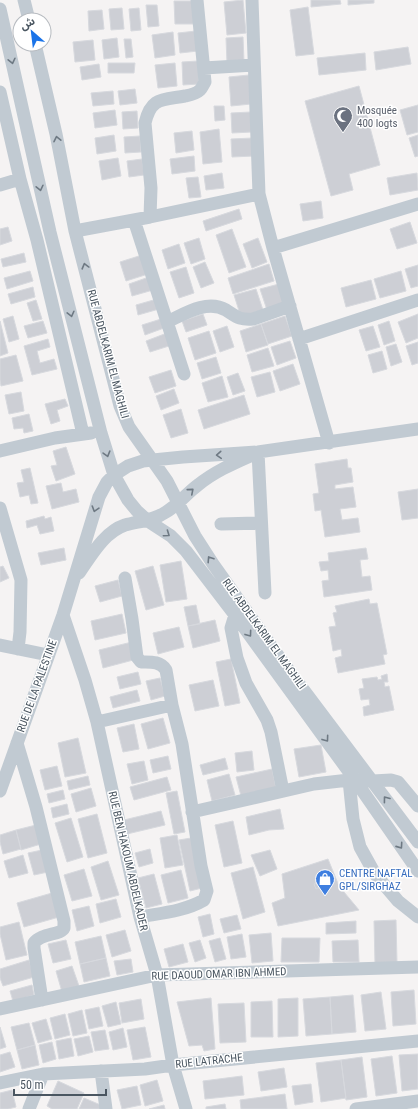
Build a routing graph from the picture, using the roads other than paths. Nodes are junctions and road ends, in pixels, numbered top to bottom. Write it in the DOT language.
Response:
graph roads {
  1 [pos="24,0"];
  2 [pos="197,0"];
  3 [pos="252,0"];
  4 [pos="0,9"];
  5 [pos="27,12"];
  6 [pos="37,52"];
  7 [pos="254,65"];
  8 [pos="204,68"];
  9 [pos="0,92"];
  10 [pos="20,179"];
  11 [pos="0,185"];
  12 [pos="259,194"];
  13 [pos="418,204"];
  14 [pos="150,217"];
  15 [pos="134,220"];
  16 [pos="75,231"];
  17 [pos="273,248"];
  18 [pos="418,300"];
  19 [pos="290,306"];
  20 [pos="167,322"];
  21 [pos="299,339"];
  22 [pos="184,374"];
  23 [pos="418,429"];
  24 [pos="101,433"];
  25 [pos="83,434"];
  26 [pos="329,443"];
  27 [pos="0,451"];
  28 [pos="258,452"];
  29 [pos="152,460"];
  30 [pos="114,475"];
  31 [pos="179,503"];
  32 [pos="0,508"];
  33 [pos="148,521"];
  34 [pos="261,522"];
  35 [pos="221,524"];
  36 [pos="125,578"];
  37 [pos="73,581"];
  38 [pos="265,593"];
  39 [pos="63,615"];
  40 [pos="235,615"];
  41 [pos="0,645"];
  42 [pos="18,649"];
  43 [pos="48,655"];
  44 [pos="172,705"];
  45 [pos="97,722"];
  46 [pos="17,743"];
  47 [pos="352,780"];
  48 [pos="373,781"];
  49 [pos="0,791"];
  50 [pos="283,792"];
  51 [pos="418,806"];
  52 [pos="192,812"];
  53 [pos="418,842"];
  54 [pos="418,871"];
  55 [pos="140,917"];
  56 [pos="418,917"];
  57 [pos="418,968"];
  58 [pos="157,975"];
  59 [pos="42,1000"];
  60 [pos="0,1009"];
  61 [pos="418,1041"];
  62 [pos="173,1065"];
  63 [pos="101,1071"];
  64 [pos="43,1074"];
  65 [pos="0,1084"];
  66 [pos="418,1101"];
  67 [pos="29,1109"];
  68 [pos="106,1109"];
  69 [pos="186,1109"];
  70 [pos="356,1109"];
  1 -- 5 [label="street"];
  2 -- 8 [label="street"];
  3 -- 7 [label="street"];
  4 -- 24 [label="street, one-way"];
  16 -- 6 [label="street, RUE ABDELKARIM EL MAGHILI, one-way"];
  7 -- 8 [label="street"];
  7 -- 12 [label="street"];
  8 -- 14 [label="street"];
  9 -- 10 [label="street"];
  10 -- 11 [label="street"];
  10 -- 25 [label="street"];
  12 -- 14 [label="street"];
  12 -- 17 [label="street"];
  13 -- 17 [label="street"];
  14 -- 15 [label="street"];
  15 -- 16 [label="street"];
  15 -- 20 [label="street"];
  29 -- 16 [label="street, RUE ABDELKARIM EL MAGHILI, one-way"];
  17 -- 19 [label="street"];
  18 -- 21 [label="street"];
  19 -- 20 [label="street"];
  19 -- 21 [label="street"];
  20 -- 22 [label="street"];
  21 -- 26 [label="street"];
  23 -- 26 [label="street"];
  24 -- 25 [label="street"];
  24 -- 30 [label="street, one-way"];
  25 -- 27 [label="street"];
  26 -- 28 [label="street"];
  28 -- 29 [label="street, one-way"];
  31 -- 28 [label="street, one-way"];
  28 -- 34 [label="street"];
  29 -- 30 [label="street"];
  29 -- 31 [label="street, RUE ABDELKARIM EL MAGHILI"];
  30 -- 33 [label="street"];
  30 -- 37 [label="street, RUE DE LA PALESTINE, one-way"];
  31 -- 33 [label="street"];
  48 -- 31 [label="street, RUE ABDELKARIM EL MAGHILI, one-way"];
  32 -- 42 [label="street"];
  33 -- 37 [label="street"];
  33 -- 40 [label="street, one-way"];
  34 -- 35 [label="street"];
  34 -- 38 [label="street"];
  36 -- 44 [label="street"];
  37 -- 39 [label="street, RUE DE LA PALESTINE"];
  39 -- 43 [label="street, RUE DE LA PALESTINE"];
  39 -- 45 [label="street, RUE BEN HAKOUM ABDELKADER"];
  40 -- 47 [label="street, one-way"];
  40 -- 50 [label="street"];
  41 -- 42 [label="street"];
  42 -- 43 [label="street"];
  43 -- 46 [label="street, RUE DE LA PALESTINE"];
  44 -- 45 [label="street"];
  44 -- 52 [label="street"];
  45 -- 55 [label="street, RUE BEN HAKOUM ABDELKADER"];
  46 -- 49 [label="street, RUE DE LA PALESTINE"];
  46 -- 59 [label="street"];
  47 -- 48 [label="street"];
  47 -- 50 [label="street"];
  47 -- 54 [label="street, one-way"];
  47 -- 56 [label="street"];
  48 -- 51 [label="street"];
  53 -- 48 [label="street, RUE ABDELKARIM EL MAGHILI, one-way"];
  50 -- 52 [label="street"];
  52 -- 55 [label="street"];
  55 -- 58 [label="street, RUE BEN HAKOUM ABDELKADER"];
  57 -- 58 [label="street, RUE DAOUD OMAR IBN AHMED"];
  58 -- 59 [label="street, RUE DAOUD OMAR IBN AHMED"];
  58 -- 62 [label="street, RUE BEN HAKOUM ABDELKADER"];
  59 -- 60 [label="street, RUE DAOUD OMAR IBN AHMED"];
  61 -- 62 [label="street, RUE LATRACHE"];
  62 -- 63 [label="street, RUE LATRACHE"];
  62 -- 69 [label="street, RUE BEN HAKOUM ABDELKADER"];
  63 -- 64 [label="street, RUE LATRACHE"];
  63 -- 68 [label="street"];
  64 -- 65 [label="street, RUE LATRACHE"];
  64 -- 67 [label="street"];
  66 -- 70 [label="street"];
}
